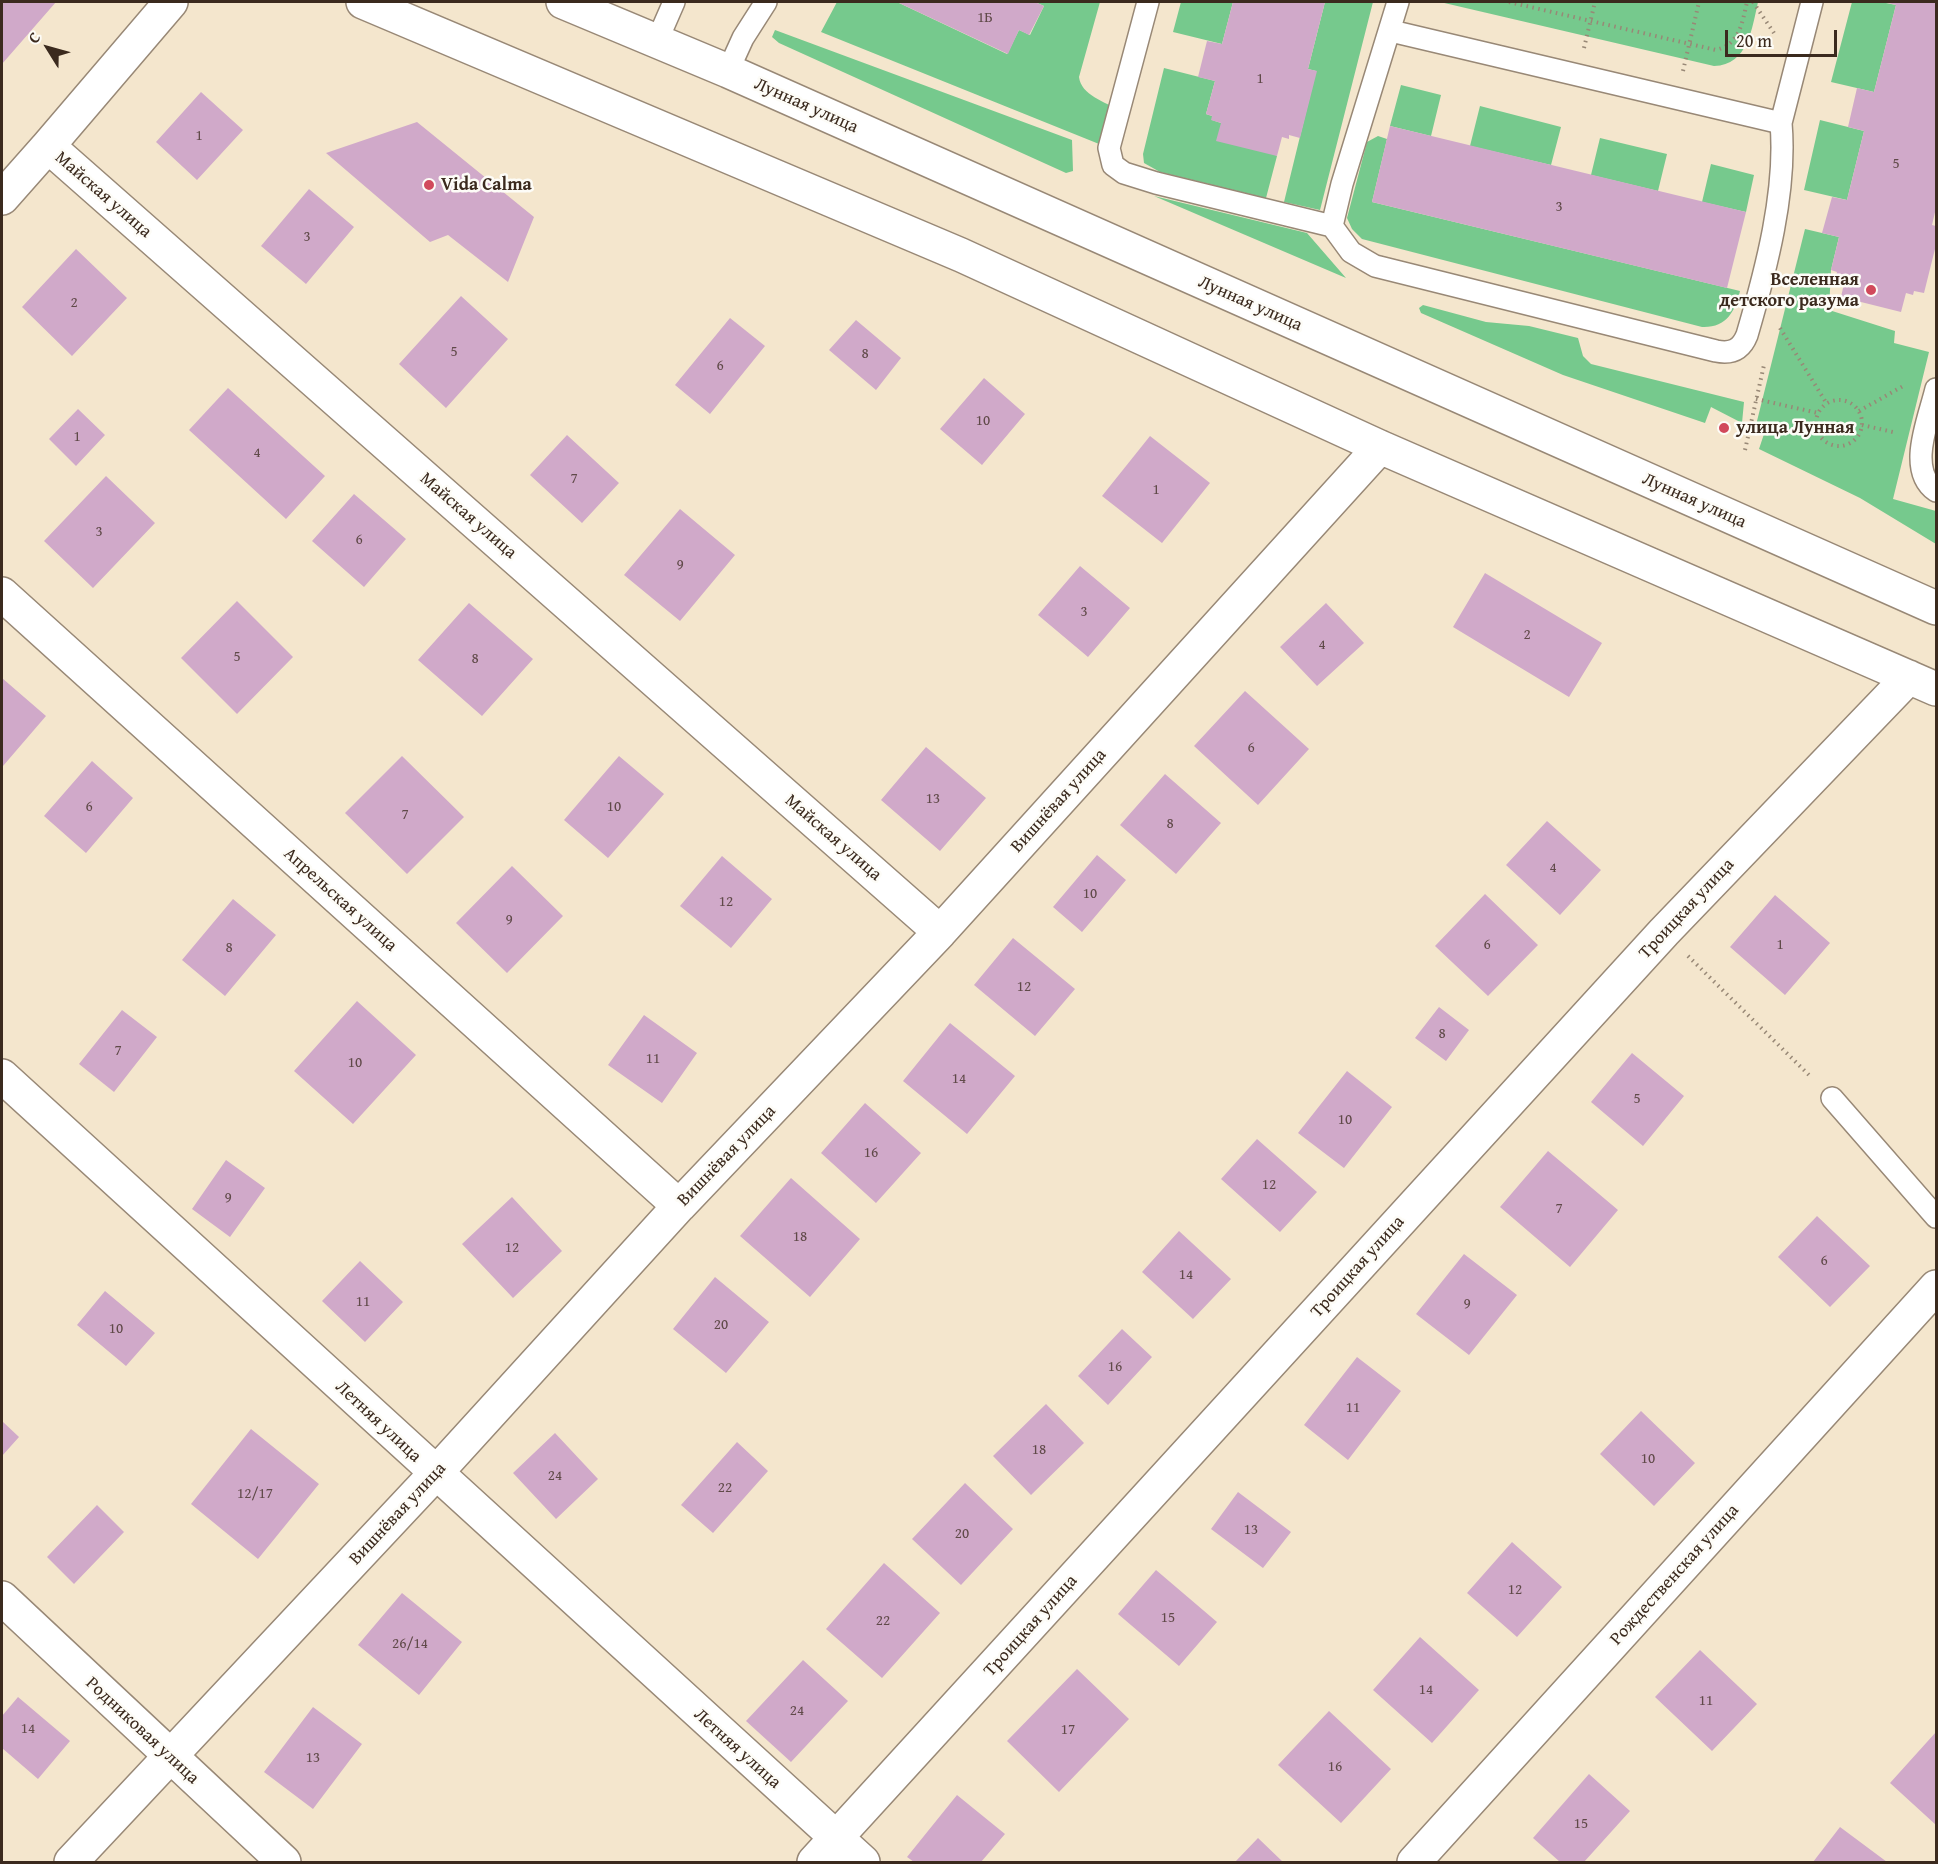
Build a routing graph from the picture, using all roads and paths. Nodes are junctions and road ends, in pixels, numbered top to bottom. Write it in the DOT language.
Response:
graph roads {
  1 [pos="171,2"];
  2 [pos="363,2"];
  3 [pos="563,2"];
  4 [pos="674,2"];
  5 [pos="766,2"];
  6 [pos="1148,2"];
  7 [pos="1398,2"];
  8 [pos="1509,2"];
  9 [pos="1595,2"];
  10 [pos="1699,2"];
  11 [pos="1747,2"];
  12 [pos="1812,2"];
  13 [pos="1520,3"];
  14 [pos="1591,21"];
  15 [pos="1391,31"];
  16 [pos="657,40"];
  17 [pos="1689,45"];
  18 [pos="728,71"];
  19 [pos="1578,75"];
  20 [pos="1676,98"];
  21 [pos="1781,123"];
  22 [pos="48,146"];
  23 [pos="2,198"];
  24 [pos="1332,226"];
  25 [pos="1773,332"];
  26 [pos="1767,354"];
  27 [pos="1908,384"];
  28 [pos="1936,389"];
  29 [pos="1756,399"];
  30 [pos="1827,404"];
  31 [pos="1859,411"];
  32 [pos="1818,413"];
  33 [pos="1380,447"];
  34 [pos="1745,450"];
  35 [pos="1936,491"];
  36 [pos="2,594"];
  37 [pos="1936,608"];
  38 [pos="1923,683"];
  39 [pos="940,932"];
  40 [pos="1664,933"];
  41 [pos="2,1076"];
  42 [pos="1832,1098"];
  43 [pos="679,1206"];
  44 [pos="1936,1217"];
  45 [pos="1936,1287"];
  46 [pos="435,1474"];
  47 [pos="2,1598"];
  48 [pos="170,1758"];
  49 [pos="825,1851"];
  50 [pos="71,1863"];
  51 [pos="284,1863"];
  52 [pos="863,1863"];
  53 [pos="1414,1863"];
  1 -- 22 [label="street"];
  2 -- 33 [label="street"];
  3 -- 16 [label="street, Лунная улица"];
  4 -- 16 [label="lane"];
  5 -- 18 [label="lane"];
  6 -- 24 [label="lane"];
  7 -- 15 [label="lane"];
  8 -- 13 [label="path"];
  9 -- 14 [label="path"];
  10 -- 17 [label="path"];
  11 -- 17 [label="path"];
  12 -- 21 [label="lane"];
  13 -- 14 [label="path"];
  14 -- 17 [label="path"];
  14 -- 19 [label="path"];
  15 -- 19 [label="lane"];
  15 -- 24 [label="lane"];
  16 -- 18 [label="street, Лунная улица"];
  17 -- 20 [label="path"];
  18 -- 37 [label="street, Лунная улица"];
  19 -- 20 [label="lane"];
  20 -- 21 [label="lane"];
  21 -- 24 [label="lane"];
  22 -- 23 [label="street, Майская улица"];
  22 -- 39 [label="street, Майская улица"];
  25 -- 30 [label="path"];
  26 -- 29 [label="path"];
  27 -- 31 [label="path"];
  28 -- 35 [label="lane"];
  29 -- 32 [label="path"];
  29 -- 34 [label="path"];
  30 -- 31 [label="path"];
  30 -- 32 [label="path"];
  31 -- 32 [label="path"];
  33 -- 38 [label="street"];
  33 -- 39 [label="street, Вишнёвая улица"];
  36 -- 43 [label="street, Апрельская улица"];
  38 -- 40 [label="street, Троицкая улица"];
  39 -- 43 [label="street, Вишнёвая улица"];
  40 -- 42 [label="path"];
  40 -- 49 [label="street, Троицкая улица"];
  41 -- 46 [label="street, Летняя улица"];
  42 -- 44 [label="lane"];
  43 -- 46 [label="street, Вишнёвая улица"];
  45 -- 53 [label="street, Рождественская улица"];
  46 -- 48 [label="street, Вишнёвая улица"];
  46 -- 49 [label="street, Летняя улица"];
  47 -- 48 [label="street, Родниковая улица"];
  48 -- 50 [label="street, Вишнёвая улица"];
  48 -- 51 [label="street, Родниковая улица"];
  49 -- 52 [label="street, Летняя улица"];
}
